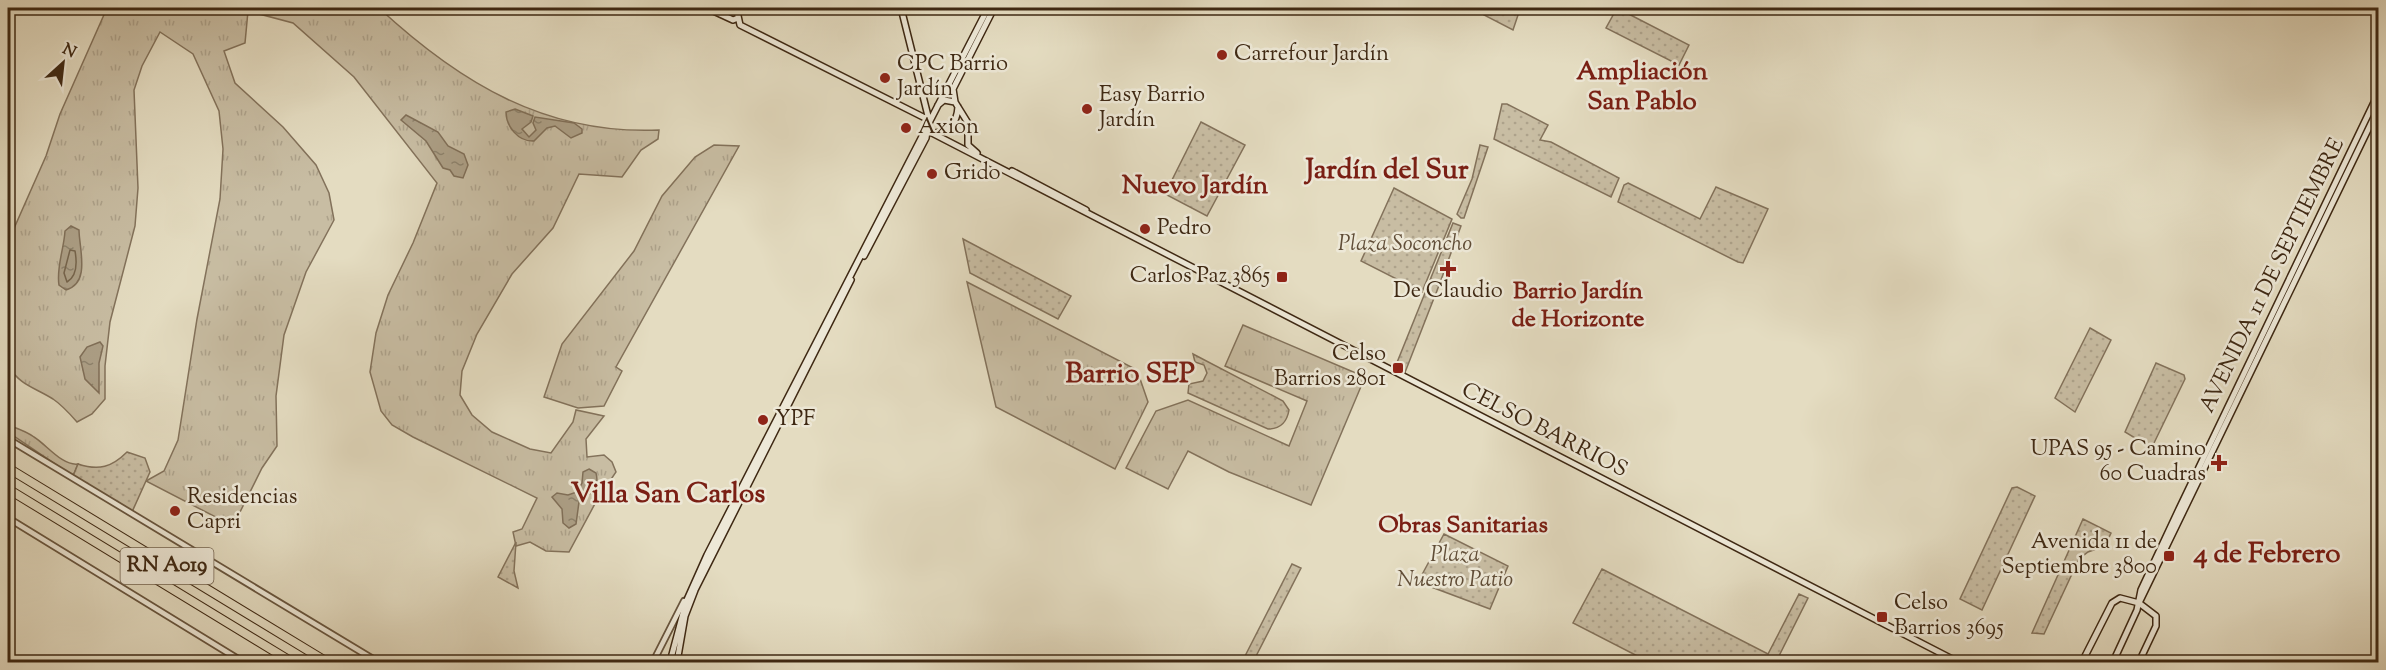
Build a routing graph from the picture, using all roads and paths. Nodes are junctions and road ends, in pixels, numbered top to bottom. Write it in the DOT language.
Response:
graph roads {
  1 [pos="707,8"];
  2 [pos="730,8"];
  3 [pos="902,8"];
  4 [pos="988,8"];
  5 [pos="994,8"];
  6 [pos="738,18"];
  7 [pos="969,47"];
  8 [pos="967,61"];
  9 [pos="2379,94"];
  10 [pos="957,105"];
  11 [pos="935,108"];
  12 [pos="2379,109"];
  13 [pos="929,120"];
  14 [pos="932,133"];
  15 [pos="926,138"];
  16 [pos="967,138"];
  17 [pos="951,143"];
  18 [pos="1116,228"];
  19 [pos="855,269"];
  20 [pos="790,398"];
  21 [pos="8,440"];
  22 [pos="8,468"];
  23 [pos="8,489"];
  24 [pos="8,518"];
  25 [pos="690,591"];
  26 [pos="2139,603"];
  27 [pos="243,663"];
  28 [pos="292,663"];
  29 [pos="327,663"];
  30 [pos="378,663"];
  31 [pos="653,663"];
  32 [pos="670,663"];
  33 [pos="677,663"];
  34 [pos="1958,663"];
  35 [pos="2082,663"];
  36 [pos="2113,663"];
  37 [pos="2139,663"];
  1 -- 6 [label="main road"];
  2 -- 6 [label="main road"];
  3 -- 13 [label="main road"];
  4 -- 7 [label="main road"];
  5 -- 8 [label="main road"];
  6 -- 13 [label="main road"];
  7 -- 8 [label="main road"];
  7 -- 11 [label="main road"];
  8 -- 10 [label="main road"];
  9 -- 26 [label="main road, AVENIDA 11 DE SEPTIEMBRE"];
  10 -- 11 [label="main road"];
  10 -- 14 [label="main road"];
  10 -- 16 [label="main road, CELSO BARRIOS"];
  11 -- 13 [label="main road"];
  12 -- 26 [label="main road, AVENIDA 11 DE SEPTIEMBRE"];
  13 -- 14 [label="main road"];
  13 -- 15 [label="main road"];
  13 -- 19 [label="main road"];
  14 -- 15 [label="main road"];
  14 -- 17 [label="main road, CELSO BARRIOS"];
  15 -- 19 [label="main road"];
  16 -- 17 [label="main road"];
  16 -- 18 [label="main road, CELSO BARRIOS"];
  17 -- 18 [label="main road, CELSO BARRIOS"];
  18 -- 34 [label="main road, CELSO BARRIOS"];
  19 -- 20 [label="main road"];
  20 -- 25 [label="main road"];
  20 -- 33 [label="main road"];
  21 -- 30 [label="street"];
  22 -- 29 [label="highway, RN A019"];
  23 -- 28 [label="highway, RN A019"];
  24 -- 27 [label="street"];
  25 -- 31 [label="street"];
  25 -- 32 [label="main road"];
  26 -- 35 [label="main road"];
  26 -- 36 [label="main road, AVENIDA 11 DE SEPTIEMBRE"];
  26 -- 37 [label="main road"];
}
